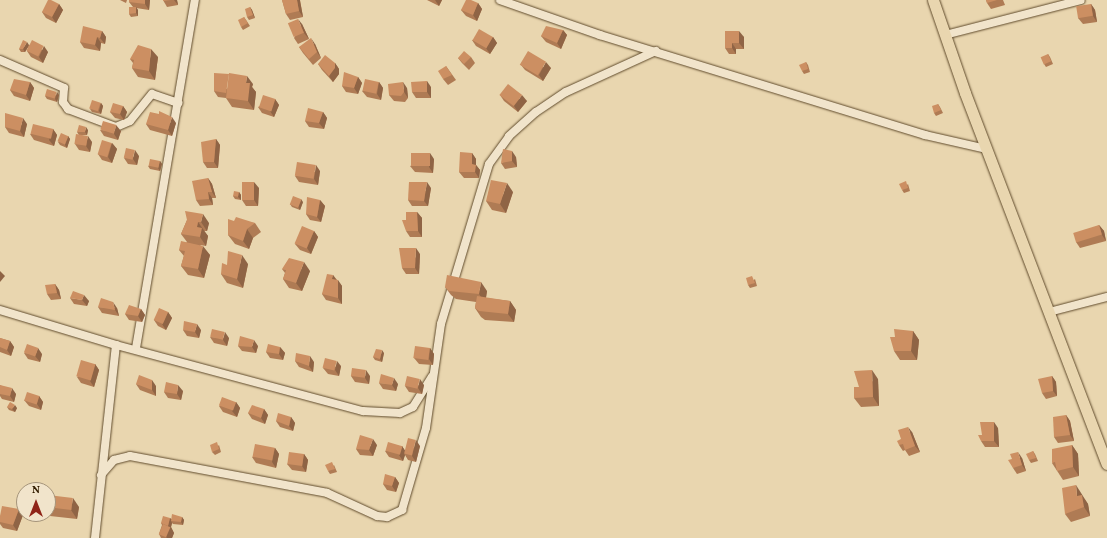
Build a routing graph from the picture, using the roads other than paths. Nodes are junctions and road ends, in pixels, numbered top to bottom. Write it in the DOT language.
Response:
graph roads {
  1 [pos="195,0"];
  2 [pos="500,0"];
  3 [pos="933,0"];
  4 [pos="1081,0"];
  5 [pos="945,35"];
  6 [pos="656,51"];
  7 [pos="0,60"];
  8 [pos="178,103"];
  9 [pos="986,149"];
  10 [pos="1107,297"];
  11 [pos="0,310"];
  12 [pos="1049,312"];
  13 [pos="116,345"];
  14 [pos="136,348"];
  15 [pos="433,374"];
  16 [pos="1107,464"];
  17 [pos="101,475"];
  18 [pos="95,538"];
  1 -- 8 [label="street"];
  2 -- 6 [label="street"];
  3 -- 5 [label="main road"];
  4 -- 5 [label="street"];
  5 -- 9 [label="main road"];
  6 -- 9 [label="street"];
  6 -- 15 [label="street"];
  7 -- 8 [label="street"];
  8 -- 14 [label="street"];
  9 -- 12 [label="main road"];
  10 -- 12 [label="street"];
  11 -- 13 [label="street"];
  12 -- 16 [label="main road"];
  13 -- 14 [label="street"];
  13 -- 17 [label="street"];
  14 -- 15 [label="street"];
  15 -- 17 [label="street"];
  17 -- 18 [label="street"];
}
